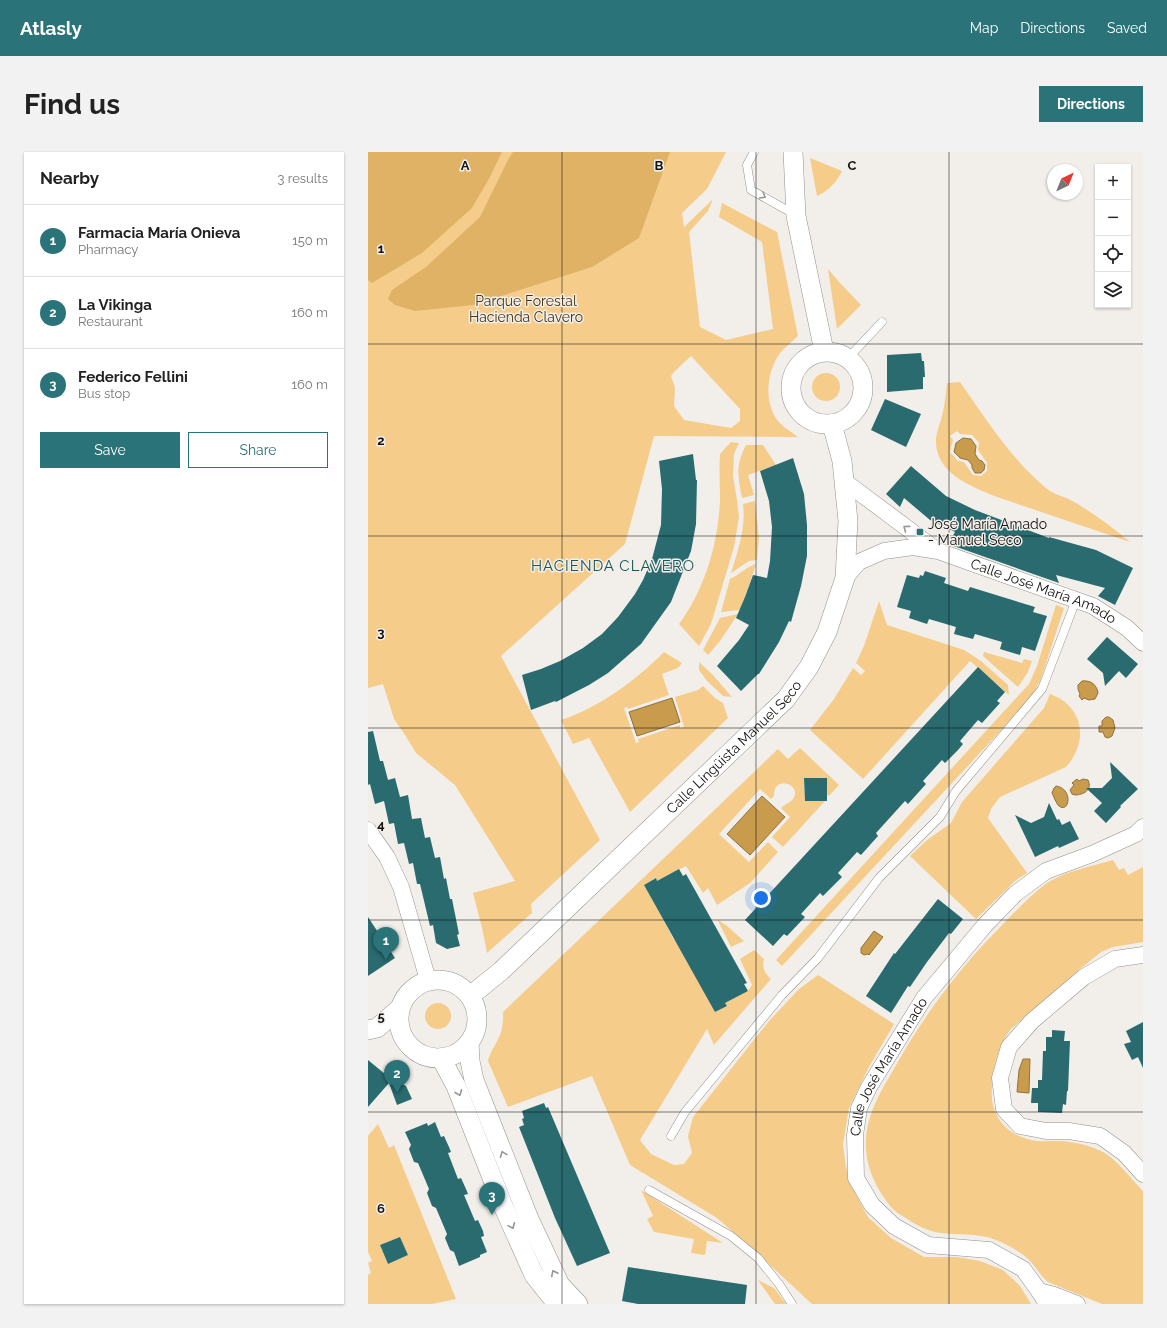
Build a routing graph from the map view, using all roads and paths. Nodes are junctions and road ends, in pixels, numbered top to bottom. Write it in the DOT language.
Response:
graph roads {
  1 [pos="754,152"];
  2 [pos="793,152"];
  3 [pos="796,216"];
  4 [pos="882,322"];
  5 [pos="824,351"];
  6 [pos="848,358"];
  7 [pos="832,424"];
  8 [pos="844,481"];
  9 [pos="938,551"];
  10 [pos="845,578"];
  11 [pos="1076,600"];
  12 [pos="1143,643"];
  13 [pos="1143,827"];
  14 [pos="368,830"];
  15 [pos="1143,955"];
  16 [pos="428,980"];
  17 [pos="470,996"];
  18 [pos="400,1008"];
  19 [pos="373,1029"];
  20 [pos="406,1041"];
  21 [pos="469,1043"];
  22 [pos="441,1058"];
  23 [pos="671,1136"];
  24 [pos="1143,1174"];
  25 [pos="649,1190"];
  26 [pos="1043,1297"];
  27 [pos="557,1304"];
  28 [pos="578,1304"];
  29 [pos="792,1304"];
  30 [pos="1077,1304"];
  1 -- 3 [label="lane, one-way"];
  2 -- 3 [label="street"];
  3 -- 5 [label="street"];
  4 -- 6 [label="lane"];
  5 -- 6 [label="street"];
  5 -- 7 [label="street"];
  6 -- 7 [label="street"];
  7 -- 8 [label="street, Calle Lingüista Manuel Seco"];
  9 -- 8 [label="street, Calle José María Amado, one-way"];
  8 -- 10 [label="street, Calle Lingüista Manuel Seco"];
  9 -- 10 [label="street, Calle José María Amado"];
  9 -- 11 [label="street, Calle José María Amado"];
  10 -- 17 [label="street, Calle Lingüista Manuel Seco"];
  11 -- 12 [label="street, Calle José María Amado"];
  11 -- 23 [label="lane"];
  13 -- 26 [label="street, Calle José María Amado"];
  14 -- 16 [label="street"];
  15 -- 24 [label="street"];
  16 -- 17 [label="street"];
  16 -- 18 [label="street"];
  17 -- 21 [label="street"];
  18 -- 19 [label="street"];
  18 -- 20 [label="street"];
  19 -- 20 [label="street"];
  20 -- 22 [label="street"];
  21 -- 22 [label="street"];
  28 -- 21 [label="street, one-way"];
  22 -- 27 [label="street, one-way"];
  25 -- 29 [label="lane"];
  26 -- 30 [label="street"];
}
